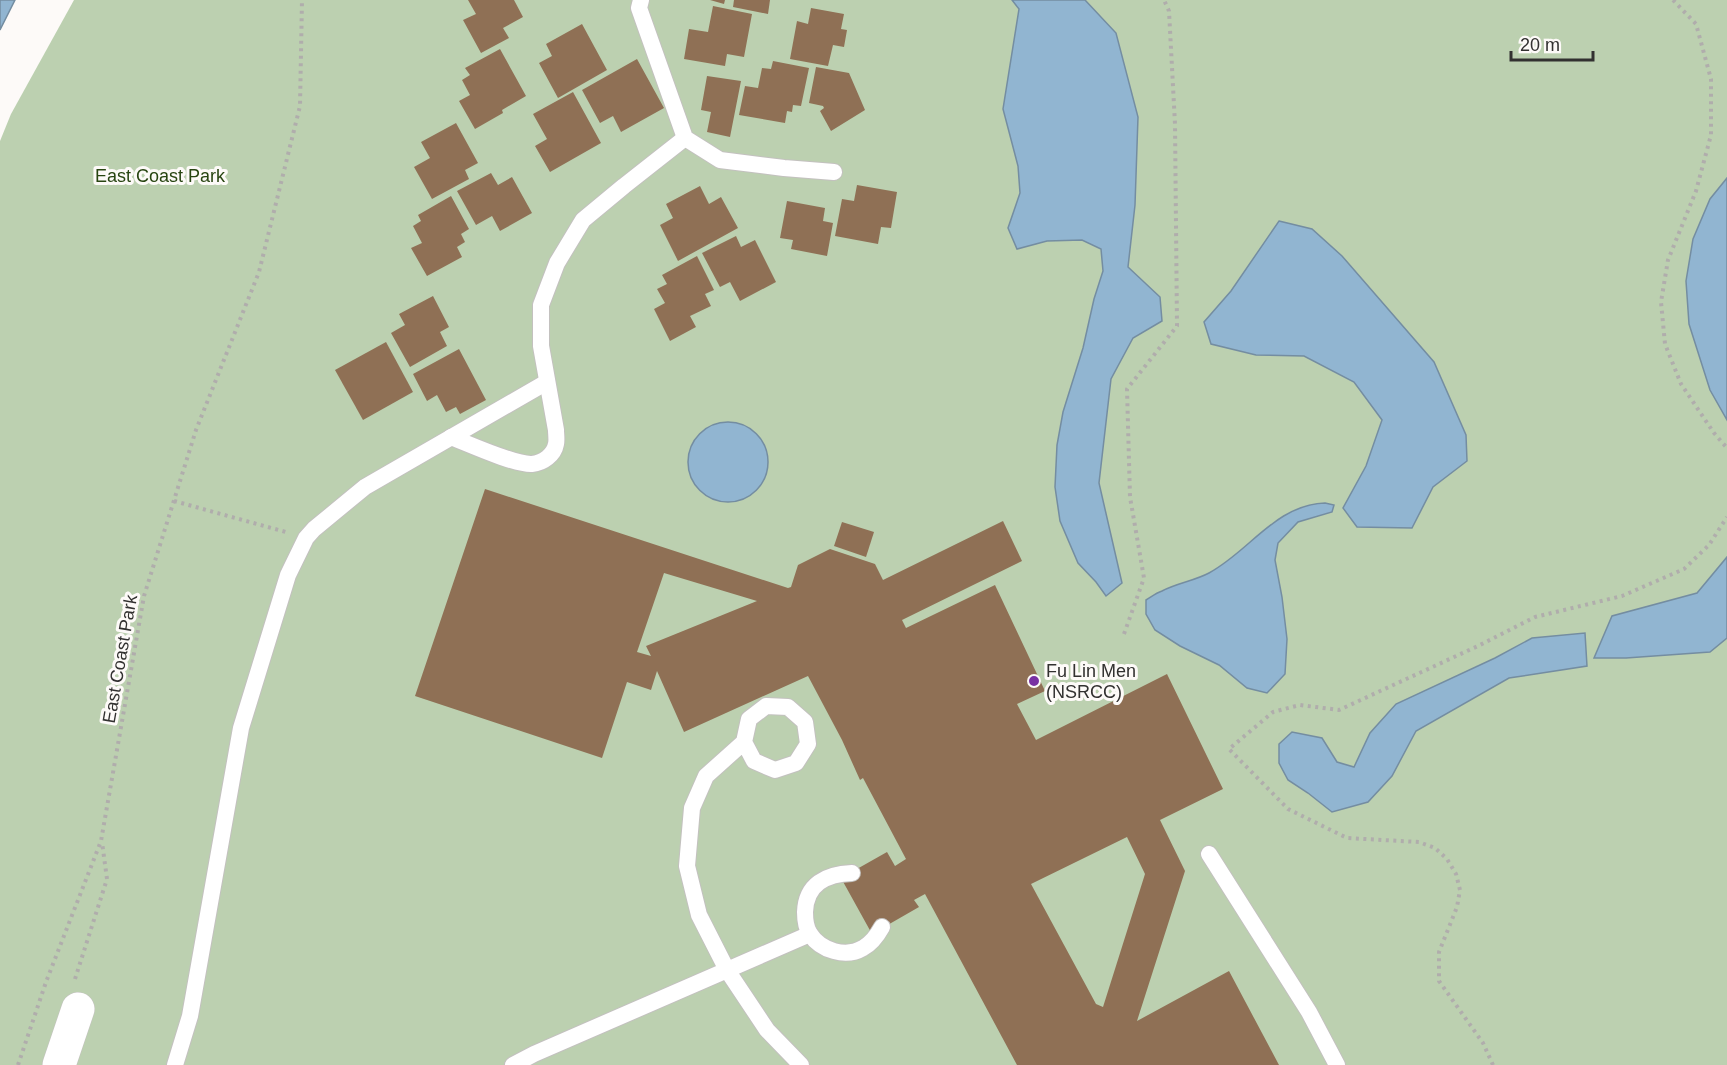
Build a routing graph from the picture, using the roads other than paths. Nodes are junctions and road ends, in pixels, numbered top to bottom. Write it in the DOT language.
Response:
graph roads {
  1 [pos="641,0"];
  2 [pos="685,138"];
  3 [pos="834,172"];
  4 [pos="547,382"];
  5 [pos="451,437"];
  6 [pos="744,742"];
  7 [pos="1209,854"];
  8 [pos="852,873"];
  9 [pos="882,927"];
  10 [pos="810,934"];
  11 [pos="727,970"];
  12 [pos="78,1009"];
  13 [pos="537,1060"];
  14 [pos="59,1065"];
  15 [pos="175,1065"];
  16 [pos="513,1065"];
  17 [pos="801,1065"];
  18 [pos="1337,1065"];
  1 -- 2 [label="lane"];
  2 -- 3 [label="lane"];
  2 -- 4 [label="lane"];
  4 -- 5 [label="lane"];
  4 -- 5 [label="lane"];
  5 -- 15 [label="lane"];
  6 -- 11 [label="lane"];
  7 -- 18 [label="lane"];
  8 -- 10 [label="lane"];
  9 -- 10 [label="lane"];
  10 -- 11 [label="lane"];
  11 -- 13 [label="lane"];
  11 -- 17 [label="lane"];
  12 -- 14 [label="street"];
  13 -- 16 [label="lane"];
}
